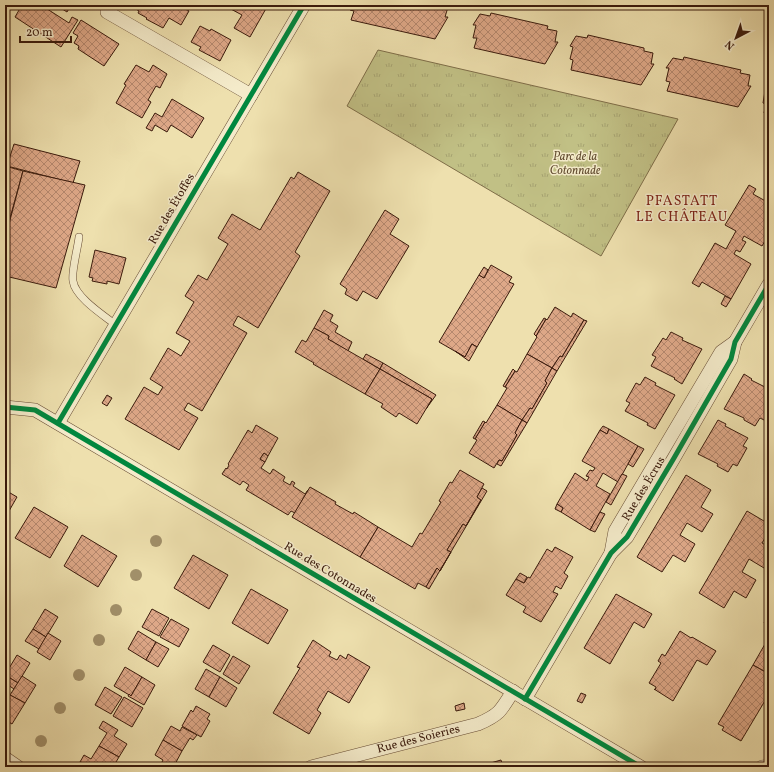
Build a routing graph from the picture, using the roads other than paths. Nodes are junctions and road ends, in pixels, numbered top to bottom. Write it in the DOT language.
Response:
graph roads {
  1 [pos="107,5"];
  2 [pos="304,5"];
  3 [pos="251,95"];
  4 [pos="79,237"];
  5 [pos="769,284"];
  6 [pos="116,325"];
  7 [pos="5,408"];
  8 [pos="58,423"];
  9 [pos="513,691"];
  10 [pos="525,698"];
  11 [pos="5,758"];
  12 [pos="769,766"];
  13 [pos="18,767"];
  14 [pos="311,767"];
  15 [pos="641,767"];
  16 [pos="762,767"];
  1 -- 3 [label="street"];
  2 -- 3 [label="street, Rue des Étoffes"];
  3 -- 6 [label="street, Rue des Étoffes"];
  4 -- 6 [label="lane"];
  5 -- 10 [label="street, Rue des Écrus"];
  6 -- 8 [label="street, Rue des Étoffes"];
  7 -- 8 [label="street, Rue des Cotonnades"];
  8 -- 9 [label="street, Rue des Cotonnades"];
  9 -- 10 [label="street, Rue des Cotonnades"];
  9 -- 14 [label="street, Rue des Soieries"];
  10 -- 15 [label="street, Rue des Cotonnades"];
  11 -- 13 [label="street"];
  12 -- 16 [label="street"];
}
